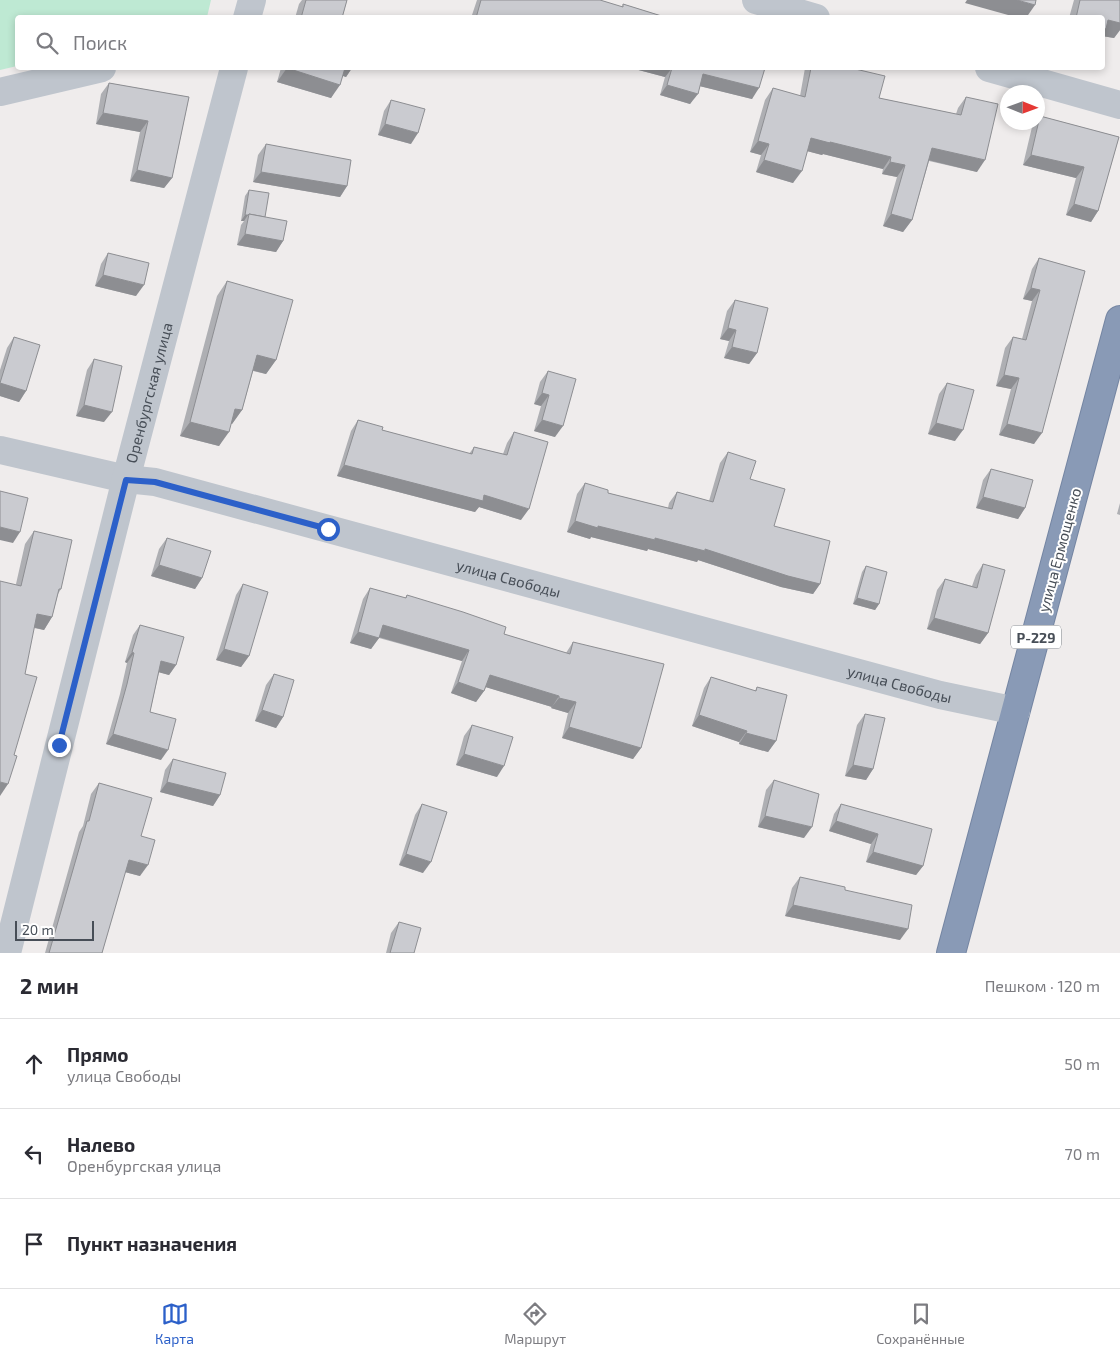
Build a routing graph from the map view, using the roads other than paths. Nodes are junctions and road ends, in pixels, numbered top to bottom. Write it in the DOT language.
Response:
graph roads {
  1 [pos="252,0"];
  2 [pos="756,0"];
  3 [pos="248,15"];
  4 [pos="806,15"];
  5 [pos="94,70"];
  6 [pos="233,70"];
  7 [pos="996,70"];
  8 [pos="0,92"];
  9 [pos="1120,106"];
  10 [pos="1120,320"];
  11 [pos="0,450"];
  12 [pos="126,480"];
  13 [pos="1016,711"];
  14 [pos="7,953"];
  15 [pos="951,953"];
  1 -- 3 [label="street"];
  2 -- 4 [label="street"];
  5 -- 8 [label="street"];
  6 -- 12 [label="street, Оренбургская улица"];
  7 -- 9 [label="street"];
  10 -- 13 [label="highway, улица Ермощенко / Р-229"];
  11 -- 12 [label="street, улица Свободы"];
  12 -- 13 [label="street, улица Свободы"];
  12 -- 14 [label="street, Оренбургская улица"];
  13 -- 15 [label="highway, улица Ермощенко / Р-229"];
}
